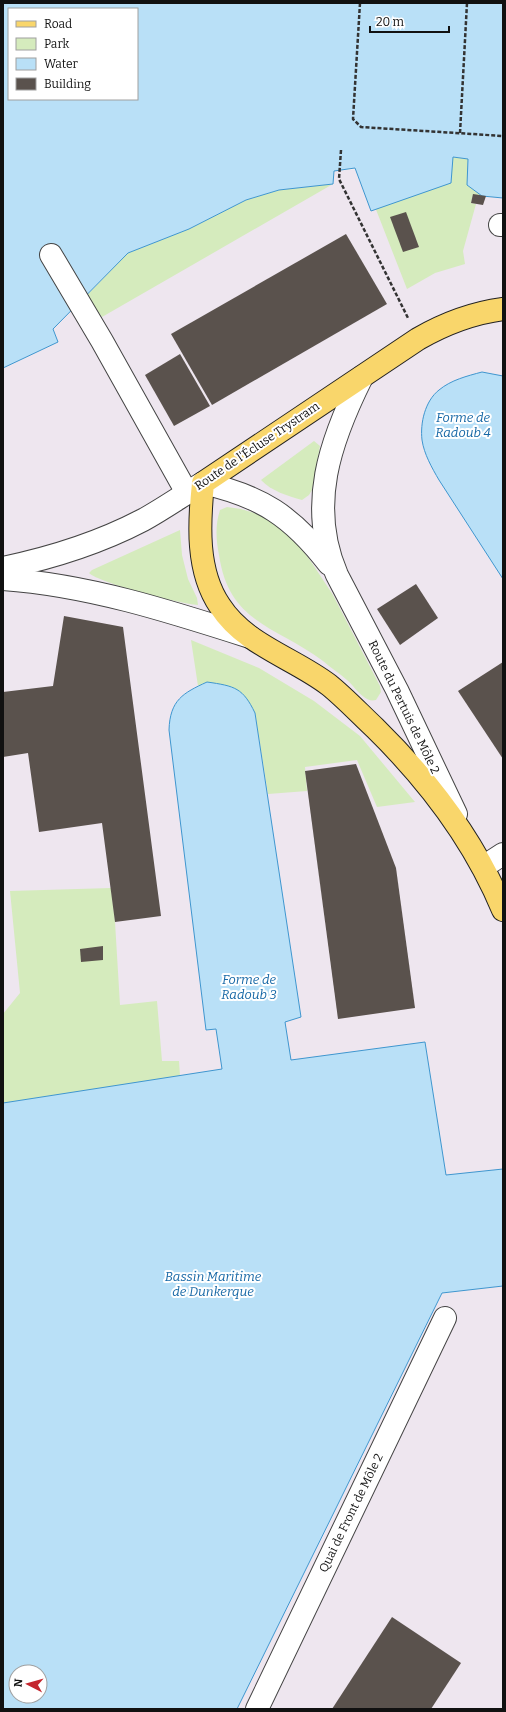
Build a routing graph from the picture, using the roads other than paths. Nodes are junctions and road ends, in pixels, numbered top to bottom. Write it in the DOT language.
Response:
graph roads {
  1 [pos="51,255"];
  2 [pos="503,309"];
  3 [pos="362,377"];
  4 [pos="195,488"];
  5 [pos="3,568"];
  6 [pos="337,575"];
  7 [pos="3,579"];
  8 [pos="250,637"];
  9 [pos="468,841"];
  10 [pos="503,854"];
  11 [pos="483,867"];
  12 [pos="503,910"];
  13 [pos="445,1318"];
  14 [pos="257,1709"];
  1 -- 4 [label="street"];
  2 -- 3 [label="main road, Route de l'Écluse Trystram"];
  3 -- 4 [label="main road, Route de l'Écluse Trystram"];
  3 -- 6 [label="street, Route du Pertuis de Môle 2"];
  4 -- 5 [label="street, Route de l'Écluse Trystram"];
  4 -- 6 [label="street, Route du Pertuis de Môle 2"];
  4 -- 8 [label="main road, Route du Pertuis de Môle 2"];
  6 -- 9 [label="street, Route du Pertuis de Môle 2"];
  7 -- 8 [label="street, Route du Pertuis de Môle 2"];
  8 -- 9 [label="main road, Route du Pertuis de Môle 2"];
  9 -- 11 [label="main road, Route du Pertuis de Môle 2"];
  10 -- 11 [label="street"];
  11 -- 12 [label="main road, Route du Pertuis de Môle 2"];
  13 -- 14 [label="street, Quai de Front de Môle 2"];
}
